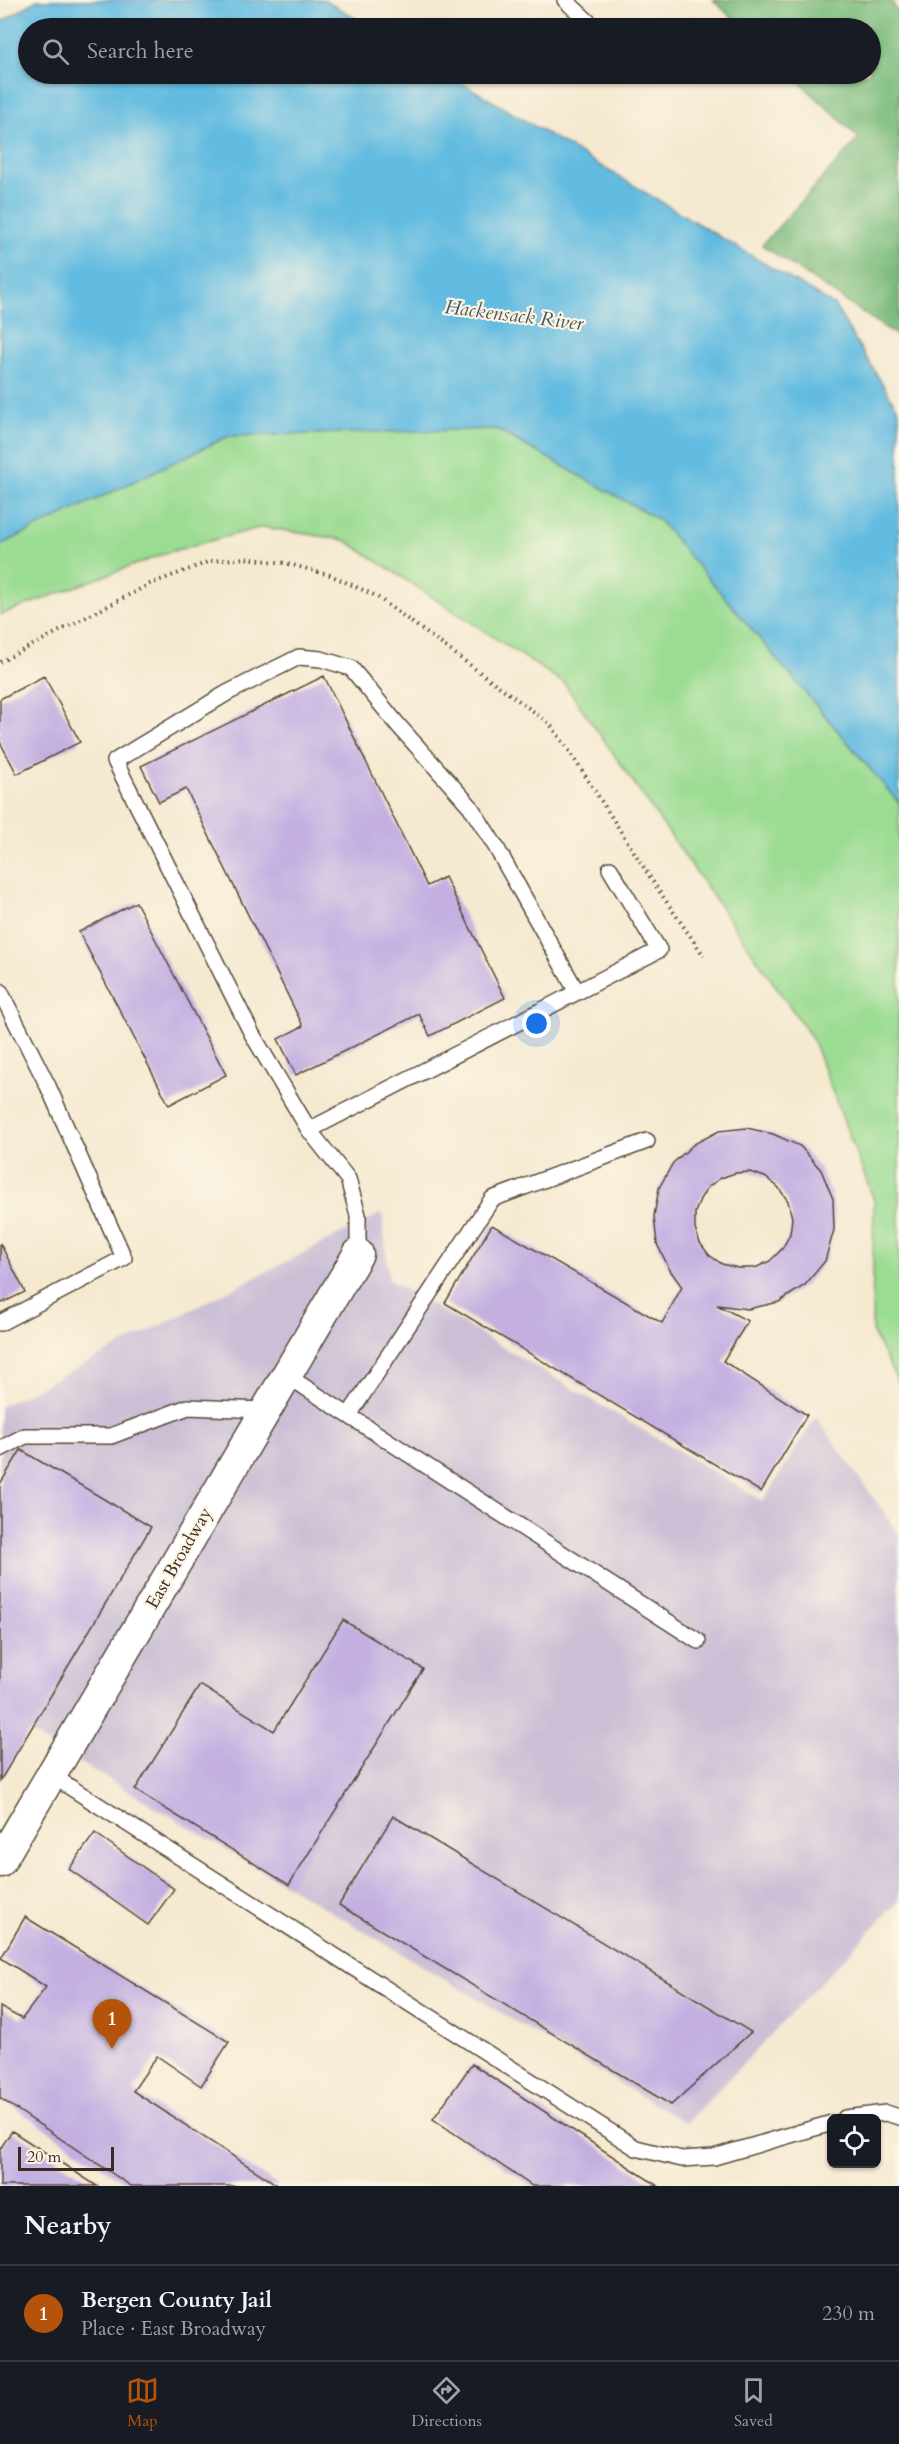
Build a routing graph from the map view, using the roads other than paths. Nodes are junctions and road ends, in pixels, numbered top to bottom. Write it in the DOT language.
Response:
graph roads {
  1 [pos="564,0"];
  2 [pos="584,18"];
  3 [pos="610,869"];
  4 [pos="0,991"];
  5 [pos="577,992"];
  6 [pos="309,1130"];
  7 [pos="647,1141"];
  8 [pos="358,1254"];
  9 [pos="0,1323"];
  10 [pos="286,1375"];
  11 [pos="266,1410"];
  12 [pos="349,1415"];
  13 [pos="0,1449"];
  14 [pos="698,1641"];
  15 [pos="51,1775"];
  16 [pos="0,1862"];
  17 [pos="878,2114"];
  18 [pos="899,2117"];
  19 [pos="827,2124"];
  1 -- 2 [label="lane"];
  3 -- 5 [label="lane"];
  4 -- 9 [label="lane"];
  5 -- 6 [label="lane"];
  5 -- 6 [label="lane"];
  6 -- 8 [label="lane"];
  7 -- 12 [label="lane"];
  8 -- 10 [label="street, East Broadway"];
  10 -- 11 [label="street, East Broadway"];
  10 -- 12 [label="lane"];
  11 -- 13 [label="lane"];
  11 -- 15 [label="street, East Broadway"];
  12 -- 14 [label="lane"];
  15 -- 16 [label="street, East Broadway"];
  15 -- 19 [label="lane"];
  17 -- 18 [label="lane"];
}
